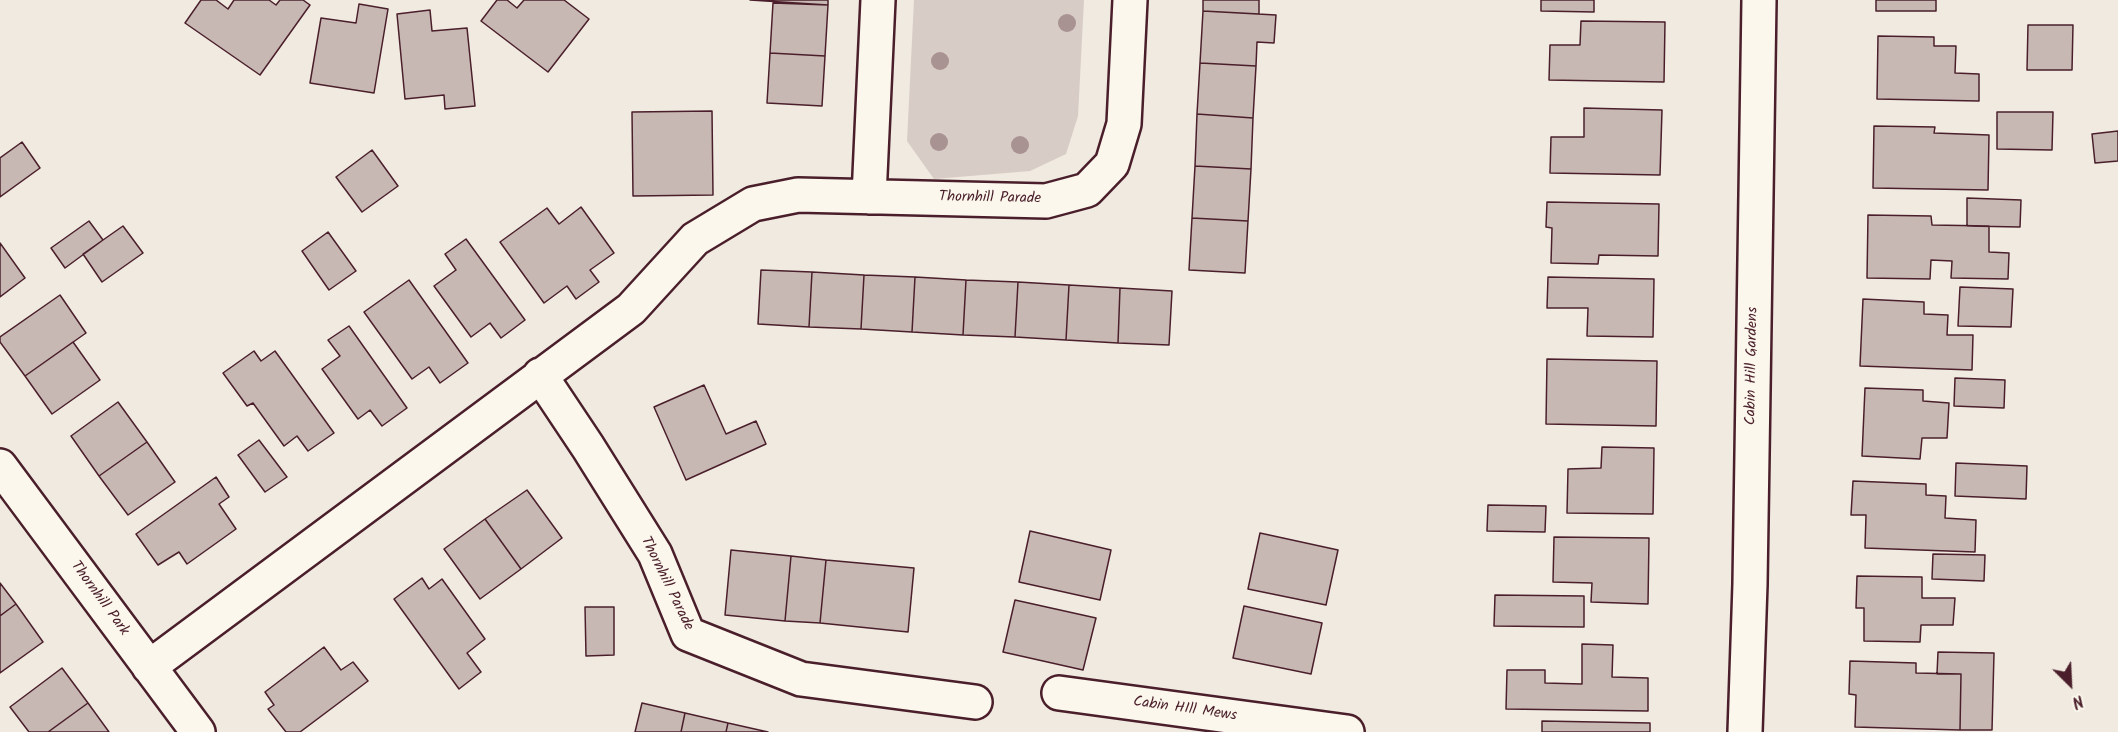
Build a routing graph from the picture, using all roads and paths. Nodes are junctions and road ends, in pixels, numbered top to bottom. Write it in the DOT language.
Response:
graph roads {
  1 [pos="878,0"];
  2 [pos="1130,0"];
  3 [pos="1759,0"];
  4 [pos="869,197"];
  5 [pos="540,375"];
  6 [pos="0,466"];
  7 [pos="149,667"];
  8 [pos="1059,693"];
  9 [pos="975,702"];
  10 [pos="198,732"];
  11 [pos="1347,732"];
  12 [pos="1745,732"];
  1 -- 4 [label="street"];
  2 -- 4 [label="street, Thornhill Parade"];
  3 -- 12 [label="street, Cabin Hill Gardens"];
  4 -- 5 [label="street, Thornhill Parade"];
  5 -- 7 [label="street, Thornhill Parade"];
  5 -- 9 [label="street, Thornhill Parade"];
  6 -- 7 [label="street, Thornhill Park"];
  7 -- 10 [label="street, Thornhill Park"];
  8 -- 11 [label="street, Cabin HIll Mews"];
}
